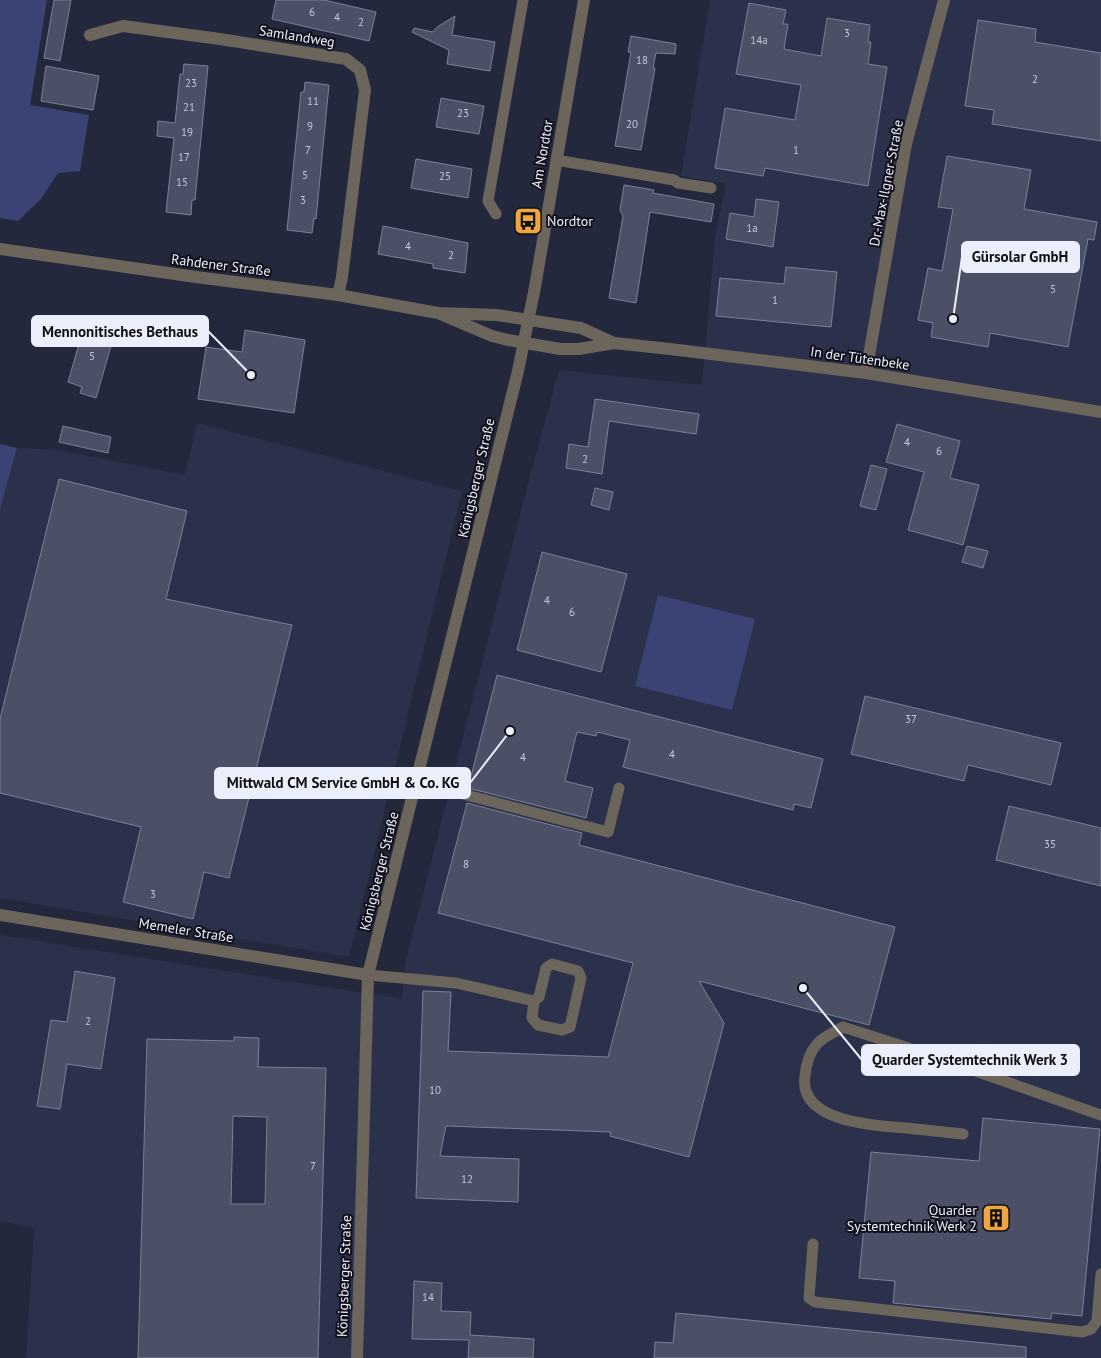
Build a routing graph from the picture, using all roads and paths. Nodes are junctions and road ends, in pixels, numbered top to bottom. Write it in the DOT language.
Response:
graph roads {
  1 [pos="523,0"];
  2 [pos="584,0"];
  3 [pos="944,0"];
  4 [pos="90,35"];
  5 [pos="556,160"];
  6 [pos="711,188"];
  7 [pos="496,214"];
  8 [pos="0,249"];
  9 [pos="338,295"];
  10 [pos="438,313"];
  11 [pos="528,321"];
  12 [pos="524,343"];
  13 [pos="614,343"];
  14 [pos="866,373"];
  15 [pos="1101,412"];
  16 [pos="417,782"];
  17 [pos="619,788"];
  18 [pos="0,915"];
  19 [pos="368,975"];
  20 [pos="534,1001"];
  21 [pos="1101,1115"];
  22 [pos="963,1134"];
  23 [pos="813,1244"];
  24 [pos="1101,1274"];
  25 [pos="357,1358"];
  1 -- 7 [label="lane"];
  2 -- 5 [label="street, Am Nordtor"];
  3 -- 14 [label="street, Dr.-Max-Ilgner-Straße"];
  4 -- 9 [label="street, Samlandweg"];
  5 -- 6 [label="lane"];
  5 -- 11 [label="street, Am Nordtor"];
  8 -- 9 [label="street, Rahdener Straße"];
  9 -- 10 [label="street, Rahdener Straße"];
  10 -- 11 [label="street, Rahdener Straße"];
  10 -- 12 [label="street, Rahdener Straße"];
  11 -- 12 [label="street, Am Nordtor"];
  11 -- 13 [label="street, In der Tütenbeke"];
  12 -- 13 [label="street, In der Tütenbeke"];
  12 -- 16 [label="street, Königsberger Straße"];
  13 -- 14 [label="street, In der Tütenbeke"];
  14 -- 15 [label="street, In der Tütenbeke"];
  16 -- 17 [label="lane"];
  16 -- 19 [label="street, Königsberger Straße"];
  18 -- 19 [label="street, Memeler Straße"];
  19 -- 20 [label="lane"];
  19 -- 25 [label="street, Königsberger Straße"];
  20 -- 20 [label="lane"];
  21 -- 22 [label="lane"];
  23 -- 24 [label="lane"];
}
